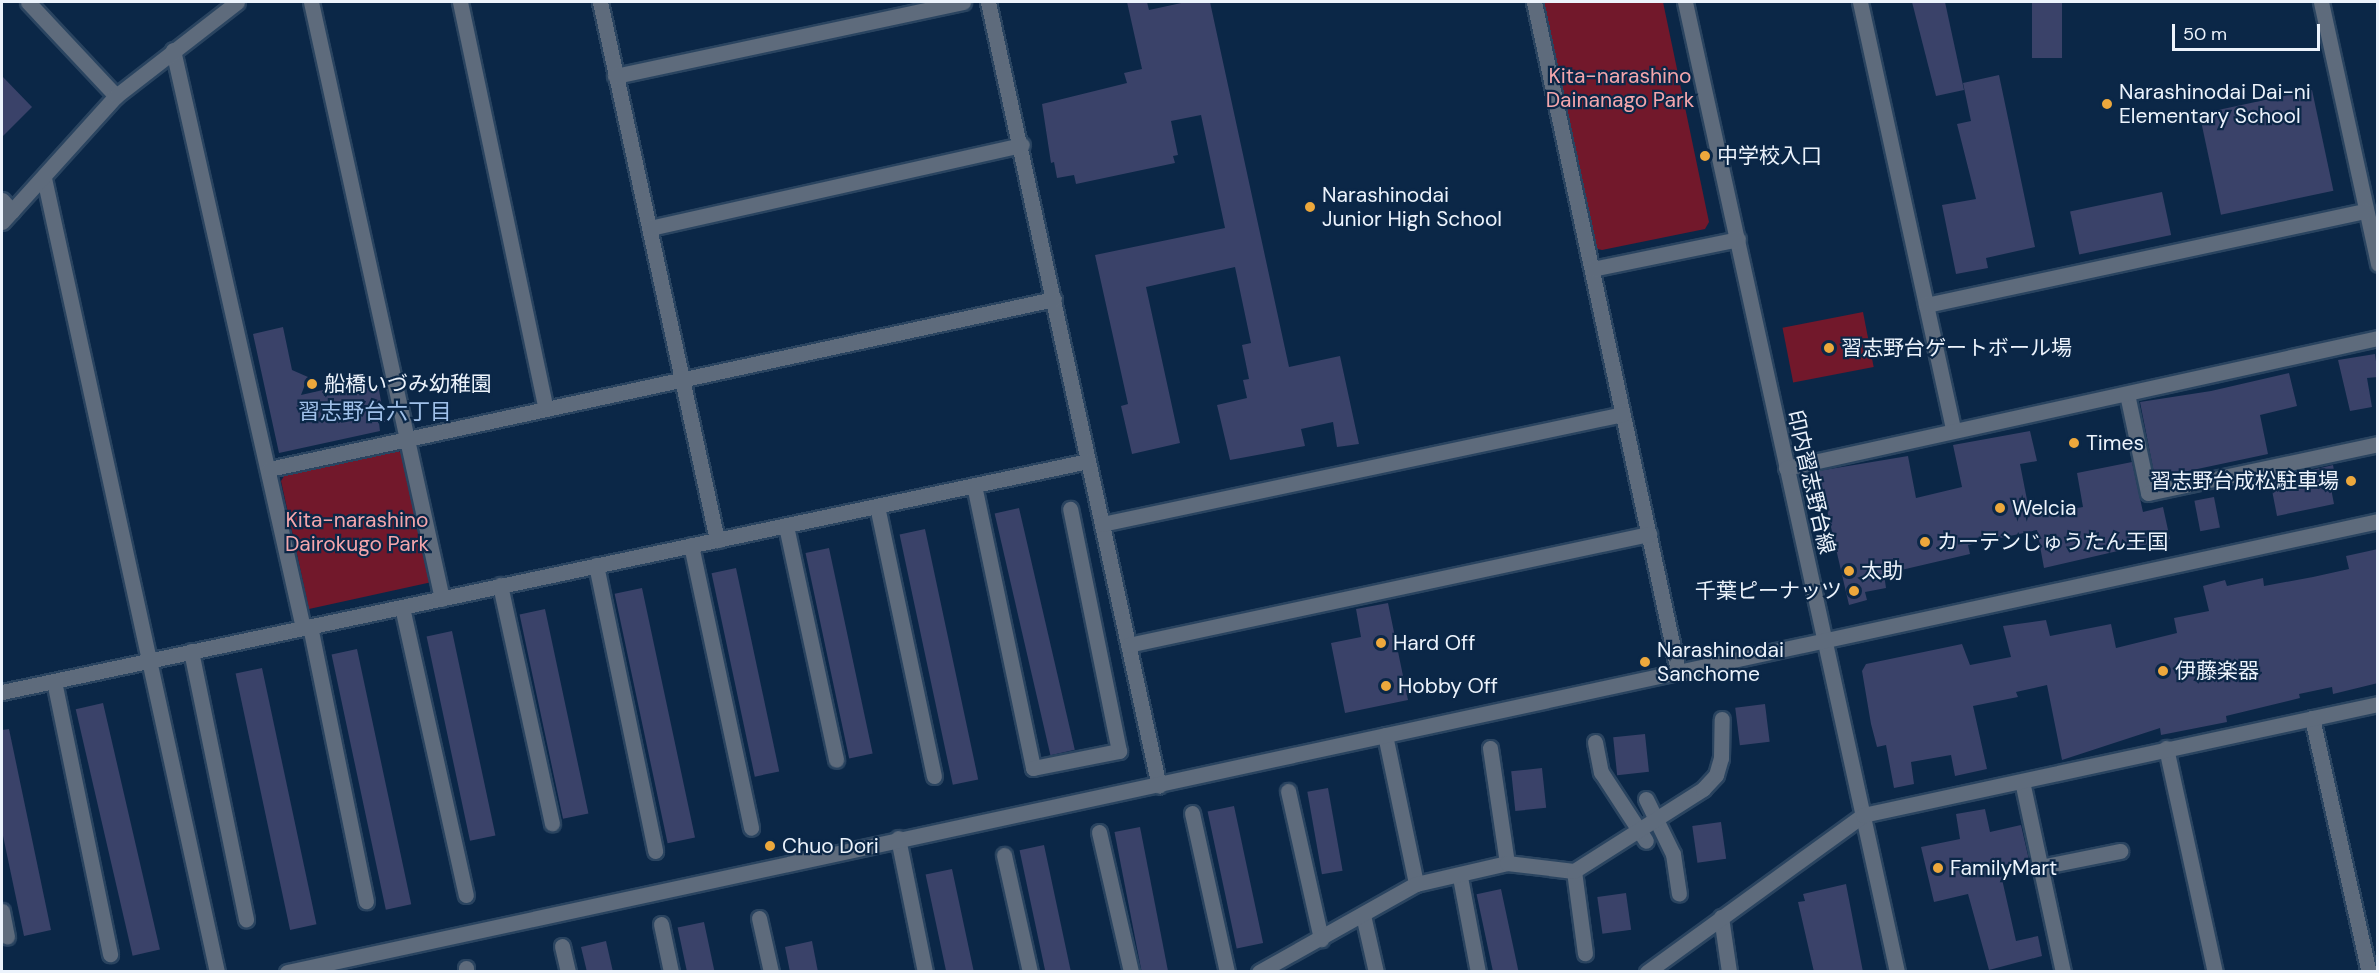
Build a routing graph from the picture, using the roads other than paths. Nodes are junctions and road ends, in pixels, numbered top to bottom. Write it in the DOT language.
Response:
graph roads {
  1 [pos="28,2"];
  2 [pos="237,2"];
  3 [pos="311,2"];
  4 [pos="460,2"];
  5 [pos="600,2"];
  6 [pos="963,2"];
  7 [pos="988,2"];
  8 [pos="1534,2"];
  9 [pos="1685,2"];
  10 [pos="1860,2"];
  11 [pos="2321,2"];
  12 [pos="173,50"];
  13 [pos="615,76"];
  14 [pos="116,96"];
  15 [pos="1022,145"];
  16 [pos="44,178"];
  17 [pos="5,211"];
  18 [pos="2366,211"];
  19 [pos="650,228"];
  20 [pos="1738,239"];
  21 [pos="2378,264"];
  22 [pos="1592,268"];
  23 [pos="1054,299"];
  24 [pos="1926,305"];
  25 [pos="2378,338"];
  26 [pos="683,379"];
  27 [pos="2127,394"];
  28 [pos="545,407"];
  29 [pos="1623,414"];
  30 [pos="1953,430"];
  31 [pos="407,437"];
  32 [pos="2378,444"];
  33 [pos="1088,461"];
  34 [pos="1786,468"];
  35 [pos="269,469"];
  36 [pos="974,485"];
  37 [pos="877,506"];
  38 [pos="1070,509"];
  39 [pos="2378,521"];
  40 [pos="1102,524"];
  41 [pos="786,526"];
  42 [pos="1649,534"];
  43 [pos="717,540"];
  44 [pos="691,546"];
  45 [pos="596,565"];
  46 [pos="500,585"];
  47 [pos="442,599"];
  48 [pos="402,607"];
  49 [pos="306,627"];
  50 [pos="1825,639"];
  51 [pos="1128,645"];
  52 [pos="191,651"];
  53 [pos="150,661"];
  54 [pos="1678,671"];
  55 [pos="54,681"];
  56 [pos="2,692"];
  57 [pos="2378,704"];
  58 [pos="2312,718"];
  59 [pos="1722,719"];
  60 [pos="1384,735"];
  61 [pos="1595,742"];
  62 [pos="1490,748"];
  63 [pos="2166,748"];
  64 [pos="836,760"];
  65 [pos="934,776"];
  66 [pos="2022,781"];
  67 [pos="1159,786"];
  68 [pos="1288,791"];
  69 [pos="1646,799"];
  70 [pos="1192,813"];
  71 [pos="1863,815"];
  72 [pos="1657,820"];
  73 [pos="552,823"];
  74 [pos="751,828"];
  75 [pos="1099,832"];
  76 [pos="1643,836"];
  77 [pos="898,838"];
  78 [pos="655,851"];
  79 [pos="2120,851"];
  80 [pos="1004,855"];
  81 [pos="1507,863"];
  82 [pos="2040,867"];
  83 [pos="1574,871"];
  84 [pos="1460,877"];
  85 [pos="1416,885"];
  86 [pos="1679,894"];
  87 [pos="466,895"];
  88 [pos="366,901"];
  89 [pos="2,911"];
  90 [pos="1363,915"];
  91 [pos="1721,917"];
  92 [pos="759,918"];
  93 [pos="246,919"];
  94 [pos="661,924"];
  95 [pos="7,938"];
  96 [pos="1321,939"];
  97 [pos="562,946"];
  98 [pos="1585,953"];
  99 [pos="110,954"];
  100 [pos="1278,967"];
  101 [pos="217,972"];
  102 [pos="287,972"];
  103 [pos="568,972"];
  104 [pos="671,972"];
  105 [pos="771,972"];
  106 [pos="925,972"];
  107 [pos="1030,972"];
  108 [pos="1131,972"];
  109 [pos="1227,972"];
  110 [pos="1259,972"];
  111 [pos="1376,972"];
  112 [pos="1478,972"];
  113 [pos="1647,972"];
  114 [pos="1729,972"];
  115 [pos="1897,972"];
  116 [pos="2062,972"];
  117 [pos="2215,972"];
  118 [pos="2369,972"];
  1 -- 14 [label="street"];
  2 -- 12 [label="street"];
  3 -- 31 [label="street"];
  4 -- 28 [label="street"];
  5 -- 13 [label="street"];
  6 -- 13 [label="street"];
  7 -- 15 [label="street"];
  8 -- 22 [label="street"];
  9 -- 20 [label="street, 印内習志野台線"];
  10 -- 24 [label="street"];
  11 -- 18 [label="street"];
  12 -- 14 [label="street"];
  12 -- 35 [label="street"];
  13 -- 19 [label="street"];
  14 -- 16 [label="street"];
  15 -- 19 [label="street"];
  15 -- 23 [label="street"];
  16 -- 17 [label="street"];
  16 -- 53 [label="street"];
  18 -- 21 [label="street"];
  18 -- 24 [label="street"];
  19 -- 26 [label="street"];
  20 -- 22 [label="street"];
  20 -- 34 [label="street, 印内習志野台線"];
  22 -- 29 [label="street"];
  23 -- 26 [label="street"];
  23 -- 33 [label="street"];
  24 -- 30 [label="street"];
  25 -- 27 [label="street"];
  26 -- 28 [label="street"];
  26 -- 43 [label="street"];
  27 -- 30 [label="street"];
  27 -- 32 [label="street"];
  28 -- 31 [label="street"];
  29 -- 40 [label="street"];
  29 -- 42 [label="street"];
  30 -- 34 [label="street"];
  31 -- 35 [label="street"];
  31 -- 47 [label="street"];
  33 -- 36 [label="street"];
  33 -- 40 [label="street"];
  34 -- 50 [label="street, 印内習志野台線"];
  35 -- 49 [label="street"];
  36 -- 37 [label="street"];
  36 -- 38 [label="street"];
  37 -- 41 [label="street"];
  37 -- 65 [label="street"];
  39 -- 50 [label="street"];
  40 -- 51 [label="street"];
  41 -- 43 [label="street"];
  41 -- 64 [label="street"];
  42 -- 51 [label="street"];
  42 -- 54 [label="street"];
  43 -- 44 [label="street"];
  44 -- 45 [label="street"];
  44 -- 74 [label="street"];
  45 -- 46 [label="street"];
  45 -- 78 [label="street"];
  46 -- 47 [label="street"];
  46 -- 73 [label="street"];
  47 -- 48 [label="street"];
  48 -- 49 [label="street"];
  48 -- 87 [label="street"];
  49 -- 52 [label="street"];
  49 -- 88 [label="street"];
  50 -- 54 [label="street"];
  50 -- 71 [label="street, 印内習志野台線"];
  51 -- 67 [label="street"];
  52 -- 53 [label="street"];
  52 -- 93 [label="street"];
  53 -- 55 [label="street"];
  53 -- 101 [label="street"];
  54 -- 60 [label="street"];
  55 -- 56 [label="street"];
  55 -- 99 [label="street"];
  57 -- 58 [label="street"];
  58 -- 63 [label="street"];
  58 -- 118 [label="street"];
  59 -- 72 [label="street"];
  60 -- 67 [label="street"];
  60 -- 85 [label="street"];
  61 -- 76 [label="street"];
  62 -- 81 [label="street"];
  63 -- 66 [label="street"];
  63 -- 117 [label="street"];
  66 -- 71 [label="street"];
  66 -- 82 [label="street"];
  67 -- 77 [label="street"];
  68 -- 96 [label="street"];
  69 -- 72 [label="street"];
  70 -- 109 [label="street"];
  71 -- 91 [label="street"];
  71 -- 115 [label="street, 印内習志野台線"];
  72 -- 76 [label="street"];
  72 -- 86 [label="street"];
  75 -- 108 [label="street"];
  76 -- 83 [label="street"];
  77 -- 102 [label="street"];
  77 -- 106 [label="street"];
  79 -- 82 [label="street"];
  80 -- 107 [label="street"];
  81 -- 83 [label="street"];
  81 -- 84 [label="street"];
  82 -- 116 [label="street"];
  83 -- 98 [label="street"];
  84 -- 85 [label="street"];
  84 -- 112 [label="street"];
  85 -- 90 [label="street"];
  89 -- 95 [label="street"];
  90 -- 96 [label="street"];
  90 -- 111 [label="street"];
  91 -- 113 [label="street"];
  91 -- 114 [label="street"];
  92 -- 105 [label="street"];
  94 -- 104 [label="street"];
  96 -- 100 [label="street"];
  97 -- 103 [label="street"];
  100 -- 110 [label="street"];
}
